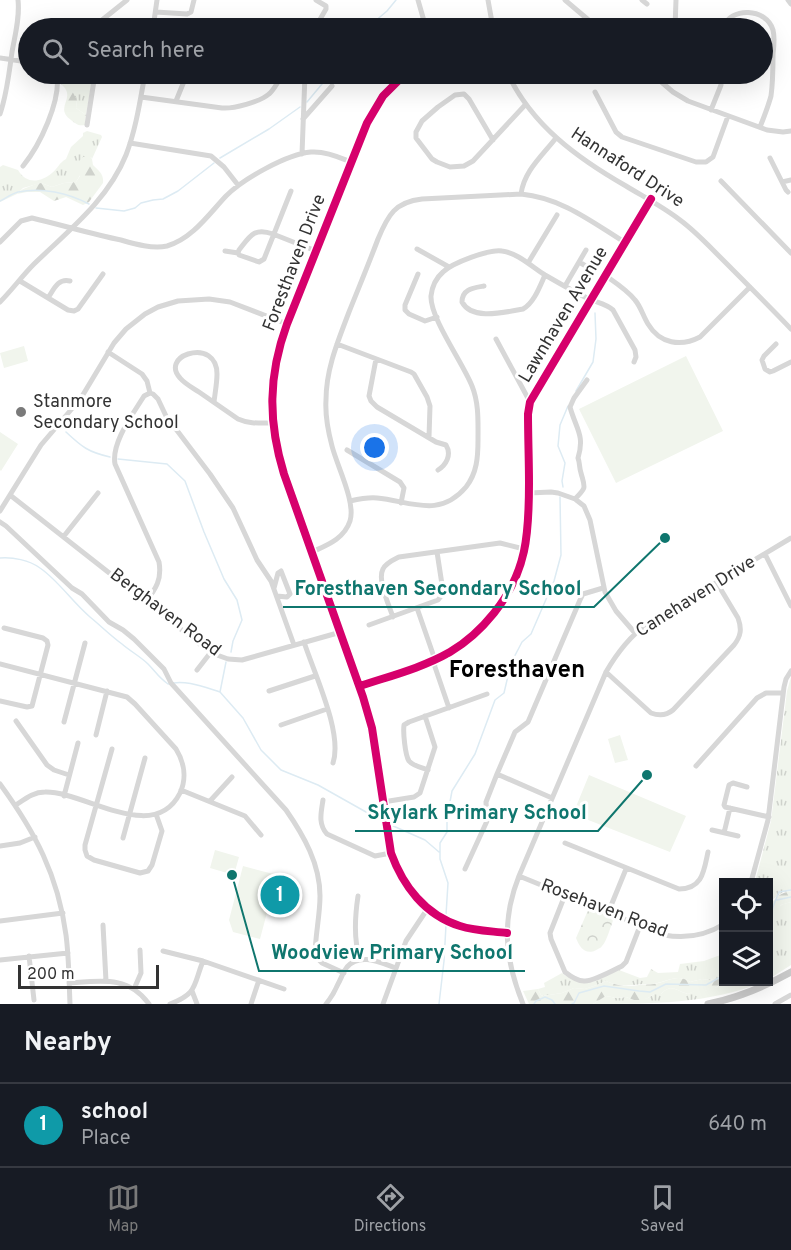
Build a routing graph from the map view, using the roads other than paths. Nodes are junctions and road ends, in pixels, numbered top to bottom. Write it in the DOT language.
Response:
graph roads {
  1 [pos="18,0"];
  2 [pos="127,0"];
  3 [pos="157,0"];
  4 [pos="194,0"];
  5 [pos="316,0"];
  6 [pos="418,0"];
  7 [pos="489,0"];
  8 [pos="565,0"];
  9 [pos="676,0"];
  10 [pos="788,0"];
  11 [pos="791,4"];
  12 [pos="156,12"];
  13 [pos="104,18"];
  14 [pos="155,18"];
  15 [pos="321,18"];
  16 [pos="423,18"];
  17 [pos="492,18"];
  18 [pos="586,18"];
  19 [pos="675,18"];
  20 [pos="729,18"];
  21 [pos="764,18"];
  22 [pos="773,32"];
  23 [pos="773,57"];
  24 [pos="0,58"];
  25 [pos="11,60"];
  26 [pos="18,61"];
  27 [pos="57,84"];
  28 [pos="93,84"];
  29 [pos="143,84"];
  30 [pos="183,84"];
  31 [pos="277,84"];
  32 [pos="304,84"];
  33 [pos="394,84"];
  34 [pos="514,84"];
  35 [pos="668,84"];
  36 [pos="721,84"];
  37 [pos="772,84"];
  38 [pos="332,86"];
  39 [pos="595,92"];
  40 [pos="141,97"];
  41 [pos="176,101"];
  42 [pos="526,104"];
  43 [pos="711,110"];
  44 [pos="0,114"];
  45 [pos="728,116"];
  46 [pos="303,119"];
  47 [pos="87,125"];
  48 [pos="760,128"];
  49 [pos="791,131"];
  50 [pos="556,138"];
  51 [pos="493,140"];
  52 [pos="130,143"];
  53 [pos="302,154"];
  54 [pos="771,160"];
  55 [pos="351,162"];
  56 [pos="23,166"];
  57 [pos="791,180"];
  58 [pos="722,181"];
  59 [pos="782,182"];
  60 [pos="238,185"];
  61 [pos="291,191"];
  62 [pos="787,191"];
  63 [pos="521,194"];
  64 [pos="651,200"];
  65 [pos="557,215"];
  66 [pos="72,228"];
  67 [pos="273,234"];
  68 [pos="0,242"];
  69 [pos="626,243"];
  70 [pos="417,249"];
  71 [pos="586,250"];
  72 [pos="225,251"];
  73 [pos="316,251"];
  74 [pos="238,253"];
  75 [pos="791,253"];
  76 [pos="579,262"];
  77 [pos="528,263"];
  78 [pos="449,267"];
  79 [pos="591,269"];
  80 [pos="102,274"];
  81 [pos="418,274"];
  82 [pos="545,275"];
  83 [pos="606,276"];
  84 [pos="20,281"];
  85 [pos="70,281"];
  86 [pos="484,286"];
  87 [pos="565,286"];
  88 [pos="750,287"];
  89 [pos="48,298"];
  90 [pos="591,300"];
  91 [pos="0,302"];
  92 [pos="436,317"];
  93 [pos="287,324"];
  94 [pos="790,328"];
  95 [pos="496,339"];
  96 [pos="337,344"];
  97 [pos="777,344"];
  98 [pos="108,352"];
  99 [pos="376,359"];
  100 [pos="634,362"];
  101 [pos="791,362"];
  102 [pos="587,380"];
  103 [pos="149,393"];
  104 [pos="214,402"];
  105 [pos="530,402"];
  106 [pos="273,423"];
  107 [pos="429,437"];
  108 [pos="347,450"];
  109 [pos="438,470"];
  110 [pos="98,493"];
  111 [pos="529,493"];
  112 [pos="10,495"];
  113 [pos="575,499"];
  114 [pos="350,501"];
  115 [pos="401,503"];
  116 [pos="0,511"];
  117 [pos="0,522"];
  118 [pos="64,536"];
  119 [pos="791,537"];
  120 [pos="525,549"];
  121 [pos="312,552"];
  122 [pos="437,552"];
  123 [pos="765,554"];
  124 [pos="717,583"];
  125 [pos="274,588"];
  126 [pos="603,588"];
  127 [pos="277,596"];
  128 [pos="146,602"];
  129 [pos="791,606"];
  130 [pos="417,608"];
  131 [pos="393,617"];
  132 [pos="369,625"];
  133 [pos="4,628"];
  134 [pos="340,632"];
  135 [pos="635,633"];
  136 [pos="304,642"];
  137 [pos="85,643"];
  138 [pos="294,645"];
  139 [pos="211,652"];
  140 [pos="434,660"];
  141 [pos="0,664"];
  142 [pos="197,670"];
  143 [pos="791,671"];
  144 [pos="606,672"];
  145 [pos="41,674"];
  146 [pos="315,676"];
  147 [pos="74,682"];
  148 [pos="360,686"];
  149 [pos="107,691"];
  150 [pos="268,691"];
  151 [pos="783,693"];
  152 [pos="487,694"];
  153 [pos="0,701"];
  154 [pos="448,708"];
  155 [pos="327,709"];
  156 [pos="425,716"];
  157 [pos="16,721"];
  158 [pos="64,722"];
  159 [pos="280,725"];
  160 [pos="96,735"];
  161 [pos="78,743"];
  162 [pos="112,749"];
  163 [pos="145,758"];
  164 [pos="333,763"];
  165 [pos="696,766"];
  166 [pos="428,770"];
  167 [pos="497,774"];
  168 [pos="69,775"];
  169 [pos="232,777"];
  170 [pos="0,784"];
  171 [pos="747,786"];
  172 [pos="181,790"];
  173 [pos="64,796"];
  174 [pos="552,798"];
  175 [pos="323,800"];
  176 [pos="210,801"];
  177 [pos="383,802"];
  178 [pos="16,805"];
  179 [pos="97,805"];
  180 [pos="730,808"];
  181 [pos="130,814"];
  182 [pos="156,814"];
  183 [pos="769,817"];
  184 [pos="712,830"];
  185 [pos="724,833"];
  186 [pos="261,835"];
  187 [pos="738,836"];
  188 [pos="35,837"];
  189 [pos="123,838"];
  190 [pos="565,843"];
  191 [pos="0,846"];
  192 [pos="708,852"];
  193 [pos="391,853"];
  194 [pos="627,868"];
  195 [pos="465,869"];
  196 [pos="519,876"];
  197 [pos="752,878"];
  198 [pos="565,895"];
  199 [pos="358,896"];
  200 [pos="428,908"];
  201 [pos="608,913"];
  202 [pos="63,914"];
  203 [pos="0,921"];
  204 [pos="103,925"];
  205 [pos="640,926"];
  206 [pos="719,927"];
  207 [pos="507,933"];
  208 [pos="140,950"];
  209 [pos="163,951"];
  210 [pos="68,953"];
  211 [pos="29,956"];
  212 [pos="360,959"];
  213 [pos="0,960"];
  214 [pos="203,961"];
  215 [pos="396,968"];
  216 [pos="791,972"];
  217 [pos="344,973"];
  218 [pos="259,980"];
  219 [pos="106,981"];
  220 [pos="69,983"];
  221 [pos="134,989"];
  222 [pos="284,989"];
  223 [pos="192,991"];
  224 [pos="791,995"];
  225 [pos="34,1000"];
  226 [pos="70,1004"];
  227 [pos="148,1004"];
  228 [pos="170,1004"];
  229 [pos="197,1004"];
  230 [pos="251,1004"];
  231 [pos="326,1004"];
  232 [pos="383,1004"];
  233 [pos="523,1004"];
  234 [pos="708,1004"];
  235 [pos="775,1004"];
  1 -- 25 [label="street"];
  2 -- 13 [label="street"];
  3 -- 12 [label="street"];
  4 -- 12 [label="street"];
  5 -- 15 [label="street"];
  6 -- 16 [label="street"];
  7 -- 17 [label="street"];
  8 -- 18 [label="street"];
  9 -- 19 [label="street"];
  10 -- 11 [label="street"];
  12 -- 14 [label="street"];
  20 -- 21 [label="street"];
  22 -- 23 [label="street"];
  24 -- 25 [label="street"];
  25 -- 26 [label="street"];
  25 -- 44 [label="street"];
  27 -- 56 [label="street"];
  28 -- 47 [label="street"];
  29 -- 40 [label="street"];
  30 -- 41 [label="street"];
  31 -- 41 [label="street"];
  32 -- 46 [label="street"];
  33 -- 55 [label="street, Foresthaven Drive"];
  34 -- 42 [label="street, Hannaford Drive"];
  35 -- 43 [label="street"];
  36 -- 43 [label="street"];
  37 -- 48 [label="street"];
  38 -- 46 [label="street"];
  39 -- 45 [label="street"];
  40 -- 41 [label="street"];
  40 -- 52 [label="street"];
  42 -- 50 [label="street, Hannaford Drive"];
  42 -- 51 [label="street"];
  43 -- 45 [label="street"];
  45 -- 48 [label="street"];
  46 -- 53 [label="street"];
  48 -- 49 [label="street"];
  50 -- 63 [label="street"];
  50 -- 64 [label="street, Hannaford Drive"];
  51 -- 51 [label="street"];
  52 -- 60 [label="street"];
  52 -- 66 [label="street"];
  53 -- 55 [label="street"];
  53 -- 60 [label="street"];
  54 -- 59 [label="street"];
  55 -- 73 [label="street, Foresthaven Drive"];
  57 -- 59 [label="street"];
  58 -- 75 [label="street"];
  59 -- 62 [label="street"];
  60 -- 66 [label="street"];
  61 -- 67 [label="street"];
  63 -- 69 [label="street"];
  63 -- 96 [label="street"];
  64 -- 69 [label="street, Lawnhaven Avenue"];
  64 -- 88 [label="street, Hannaford Drive"];
  65 -- 77 [label="street"];
  66 -- 68 [label="street"];
  66 -- 84 [label="street"];
  67 -- 73 [label="street"];
  67 -- 74 [label="street"];
  67 -- 74 [label="street"];
  69 -- 83 [label="street, Lawnhaven Avenue"];
  70 -- 78 [label="street"];
  71 -- 76 [label="street"];
  72 -- 74 [label="street"];
  73 -- 93 [label="street, Foresthaven Drive"];
  76 -- 79 [label="street"];
  76 -- 87 [label="street"];
  77 -- 78 [label="street"];
  77 -- 82 [label="street"];
  78 -- 92 [label="street"];
  80 -- 89 [label="street"];
  81 -- 92 [label="street"];
  82 -- 86 [label="street"];
  82 -- 87 [label="street"];
  83 -- 88 [label="street"];
  83 -- 90 [label="street, Lawnhaven Avenue"];
  84 -- 89 [label="street"];
  84 -- 91 [label="street"];
  85 -- 89 [label="street"];
  87 -- 90 [label="street"];
  88 -- 94 [label="street, Hannaford Drive"];
  90 -- 100 [label="street"];
  90 -- 105 [label="street, Lawnhaven Avenue"];
  92 -- 115 [label="street"];
  93 -- 98 [label="street"];
  93 -- 106 [label="street, Foresthaven Drive"];
  95 -- 105 [label="street"];
  96 -- 99 [label="street"];
  96 -- 114 [label="street"];
  97 -- 101 [label="street"];
  98 -- 103 [label="street"];
  98 -- 112 [label="street"];
  99 -- 107 [label="street"];
  99 -- 107 [label="street"];
  102 -- 113 [label="street"];
  103 -- 125 [label="street"];
  103 -- 128 [label="street"];
  104 -- 104 [label="street"];
  104 -- 106 [label="street"];
  105 -- 111 [label="street, Lawnhaven Avenue"];
  106 -- 121 [label="street, Foresthaven Drive"];
  107 -- 109 [label="street"];
  108 -- 115 [label="street"];
  110 -- 118 [label="street"];
  111 -- 113 [label="street"];
  111 -- 120 [label="street, Lawnhaven Avenue"];
  112 -- 116 [label="street"];
  112 -- 118 [label="street, Berghaven Road"];
  113 -- 126 [label="street"];
  114 -- 115 [label="street"];
  114 -- 121 [label="street"];
  117 -- 217 [label="street"];
  118 -- 128 [label="street, Berghaven Road"];
  119 -- 123 [label="street, Canehaven Drive"];
  120 -- 122 [label="street"];
  120 -- 140 [label="street, Lawnhaven Avenue"];
  121 -- 134 [label="street, Foresthaven Drive"];
  122 -- 130 [label="street"];
  122 -- 131 [label="street"];
  123 -- 124 [label="street, Canehaven Drive"];
  123 -- 129 [label="street"];
  124 -- 135 [label="street, Canehaven Drive"];
  124 -- 144 [label="street"];
  125 -- 127 [label="street"];
  125 -- 127 [label="street"];
  126 -- 135 [label="street"];
  126 -- 167 [label="street"];
  127 -- 138 [label="street"];
  128 -- 139 [label="street, Berghaven Road"];
  130 -- 131 [label="street"];
  130 -- 140 [label="street"];
  131 -- 132 [label="street"];
  133 -- 145 [label="street"];
  134 -- 136 [label="street, Berghaven Road"];
  134 -- 148 [label="street, Foresthaven Drive"];
  135 -- 144 [label="street, Canehaven Drive"];
  136 -- 138 [label="street, Berghaven Road"];
  136 -- 146 [label="street"];
  137 -- 147 [label="street"];
  138 -- 139 [label="street, Berghaven Road"];
  139 -- 142 [label="street"];
  140 -- 148 [label="street, Lawnhaven Avenue"];
  140 -- 154 [label="street"];
  141 -- 145 [label="street"];
  143 -- 151 [label="street"];
  144 -- 174 [label="street, Canehaven Drive"];
  145 -- 147 [label="street"];
  145 -- 153 [label="street"];
  146 -- 150 [label="street"];
  146 -- 155 [label="street"];
  147 -- 149 [label="street"];
  147 -- 158 [label="street"];
  148 -- 177 [label="street, Foresthaven Drive"];
  149 -- 160 [label="street"];
  149 -- 172 [label="street"];
  151 -- 165 [label="street"];
  151 -- 183 [label="street"];
  152 -- 154 [label="street"];
  154 -- 156 [label="street"];
  155 -- 159 [label="street"];
  155 -- 164 [label="street"];
  156 -- 166 [label="street"];
  156 -- 166 [label="street"];
  157 -- 168 [label="street"];
  161 -- 168 [label="street"];
  162 -- 179 [label="street"];
  163 -- 181 [label="street"];
  166 -- 177 [label="street"];
  167 -- 174 [label="street"];
  167 -- 195 [label="street"];
  168 -- 173 [label="street"];
  169 -- 176 [label="street"];
  170 -- 178 [label="street"];
  171 -- 180 [label="street"];
  172 -- 176 [label="street"];
  172 -- 182 [label="street"];
  173 -- 178 [label="street"];
  173 -- 179 [label="street"];
  174 -- 196 [label="street, Canehaven Drive"];
  175 -- 193 [label="street"];
  176 -- 186 [label="street"];
  177 -- 193 [label="street, Foresthaven Drive"];
  178 -- 188 [label="street"];
  179 -- 181 [label="street"];
  179 -- 182 [label="street"];
  180 -- 183 [label="street"];
  180 -- 185 [label="street"];
  181 -- 182 [label="street"];
  181 -- 189 [label="street"];
  183 -- 197 [label="street"];
  184 -- 185 [label="street"];
  185 -- 187 [label="street"];
  188 -- 191 [label="street"];
  188 -- 202 [label="street"];
  190 -- 194 [label="street"];
  192 -- 194 [label="street"];
  193 -- 200 [label="street, Foresthaven Drive"];
  194 -- 201 [label="street"];
  196 -- 198 [label="street, Rosehaven Road"];
  196 -- 207 [label="street, Canehaven Drive"];
  198 -- 201 [label="street, Rosehaven Road"];
  198 -- 205 [label="street"];
  199 -- 212 [label="street"];
  200 -- 207 [label="street, Foresthaven Drive"];
  200 -- 215 [label="street"];
  201 -- 205 [label="street, Rosehaven Road"];
  202 -- 203 [label="street"];
  202 -- 210 [label="street"];
  204 -- 219 [label="street"];
  205 -- 206 [label="street, Rosehaven Road"];
  207 -- 233 [label="street, Canehaven Drive"];
  208 -- 221 [label="street"];
  209 -- 214 [label="street"];
  210 -- 211 [label="street"];
  210 -- 220 [label="street"];
  211 -- 213 [label="street"];
  211 -- 225 [label="street"];
  212 -- 215 [label="street"];
  212 -- 217 [label="street"];
  214 -- 218 [label="street"];
  214 -- 223 [label="street"];
  215 -- 232 [label="street"];
  216 -- 234 [label="main road"];
  217 -- 231 [label="street"];
  218 -- 222 [label="street"];
  218 -- 230 [label="street"];
  219 -- 220 [label="street"];
  219 -- 221 [label="street"];
  220 -- 226 [label="street"];
  221 -- 227 [label="street"];
  223 -- 228 [label="street"];
  223 -- 229 [label="street"];
  224 -- 235 [label="street"];
}
